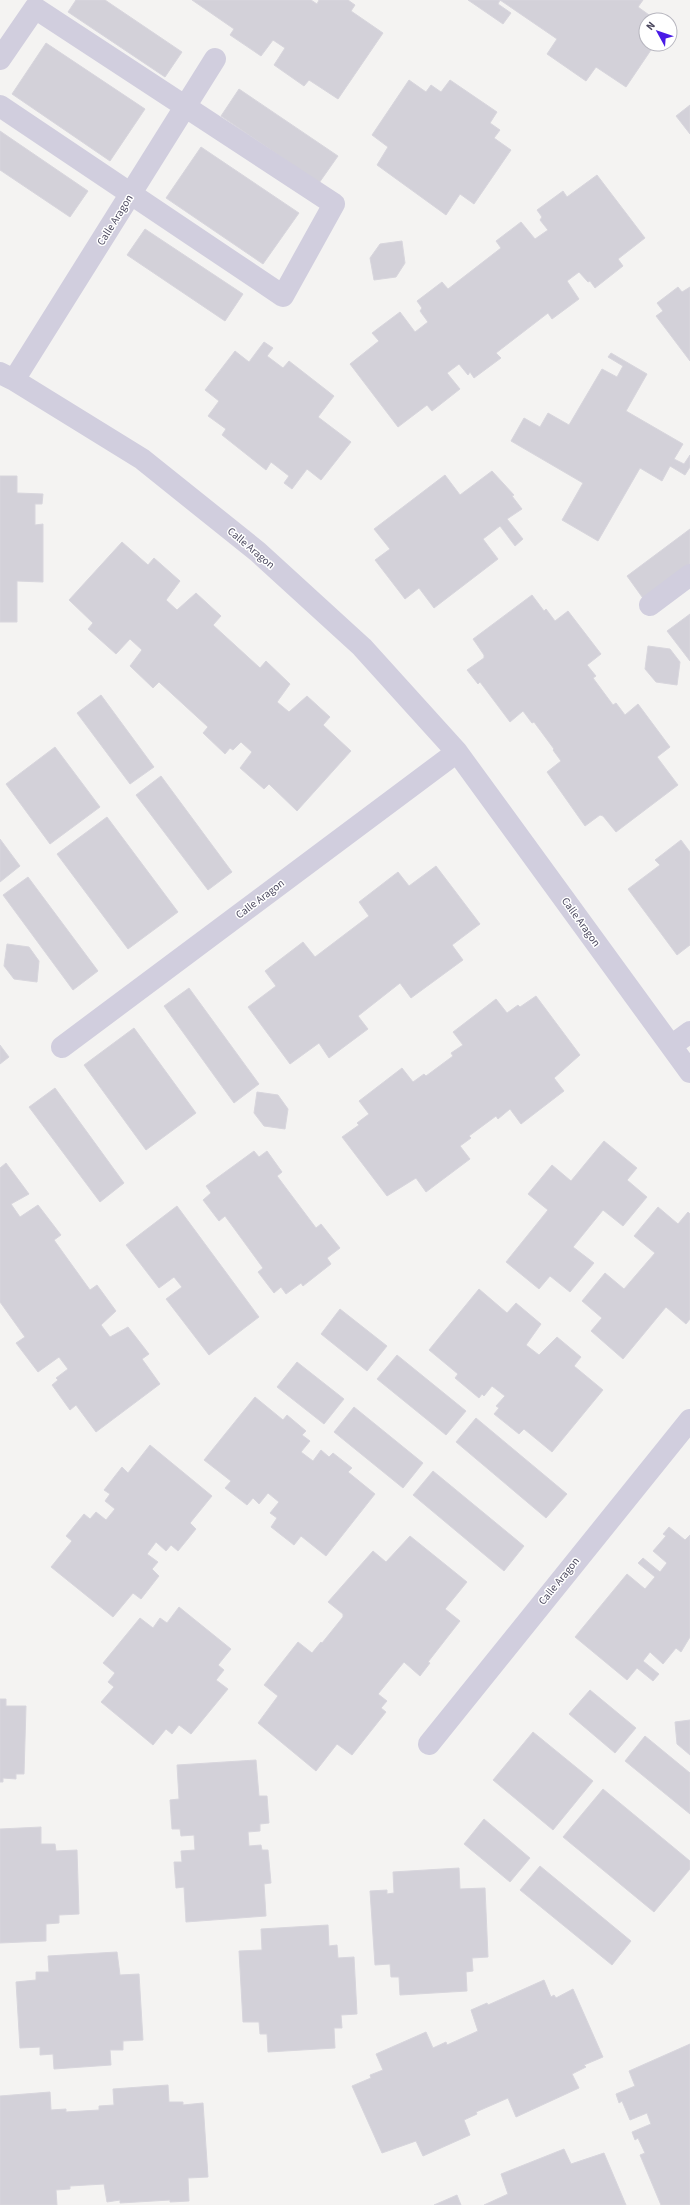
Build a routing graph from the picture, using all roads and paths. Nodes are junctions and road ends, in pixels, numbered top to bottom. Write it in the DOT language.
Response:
graph roads {
  1 [pos="0,59"];
  2 [pos="214,59"];
  3 [pos="0,106"];
  4 [pos="185,107"];
  5 [pos="131,194"];
  6 [pos="7,377"];
  7 [pos="690,576"];
  8 [pos="650,605"];
  9 [pos="458,752"];
  10 [pos="690,1032"];
  11 [pos="671,1046"];
  12 [pos="62,1047"];
  13 [pos="690,1072"];
  14 [pos="690,1420"];
  15 [pos="429,1744"];
  1 -- 4 [label="street"];
  2 -- 4 [label="street, Calle Aragon"];
  3 -- 5 [label="street"];
  4 -- 5 [label="street, Calle Aragon"];
  4 -- 5 [label="street"];
  5 -- 6 [label="street, Calle Aragon"];
  6 -- 9 [label="street, Calle Aragon"];
  7 -- 8 [label="street"];
  9 -- 11 [label="street, Calle Aragon"];
  9 -- 12 [label="street, Calle Aragon"];
  10 -- 11 [label="street"];
  11 -- 13 [label="street, Calle Aragon"];
  14 -- 15 [label="street, Calle Aragon"];
}
